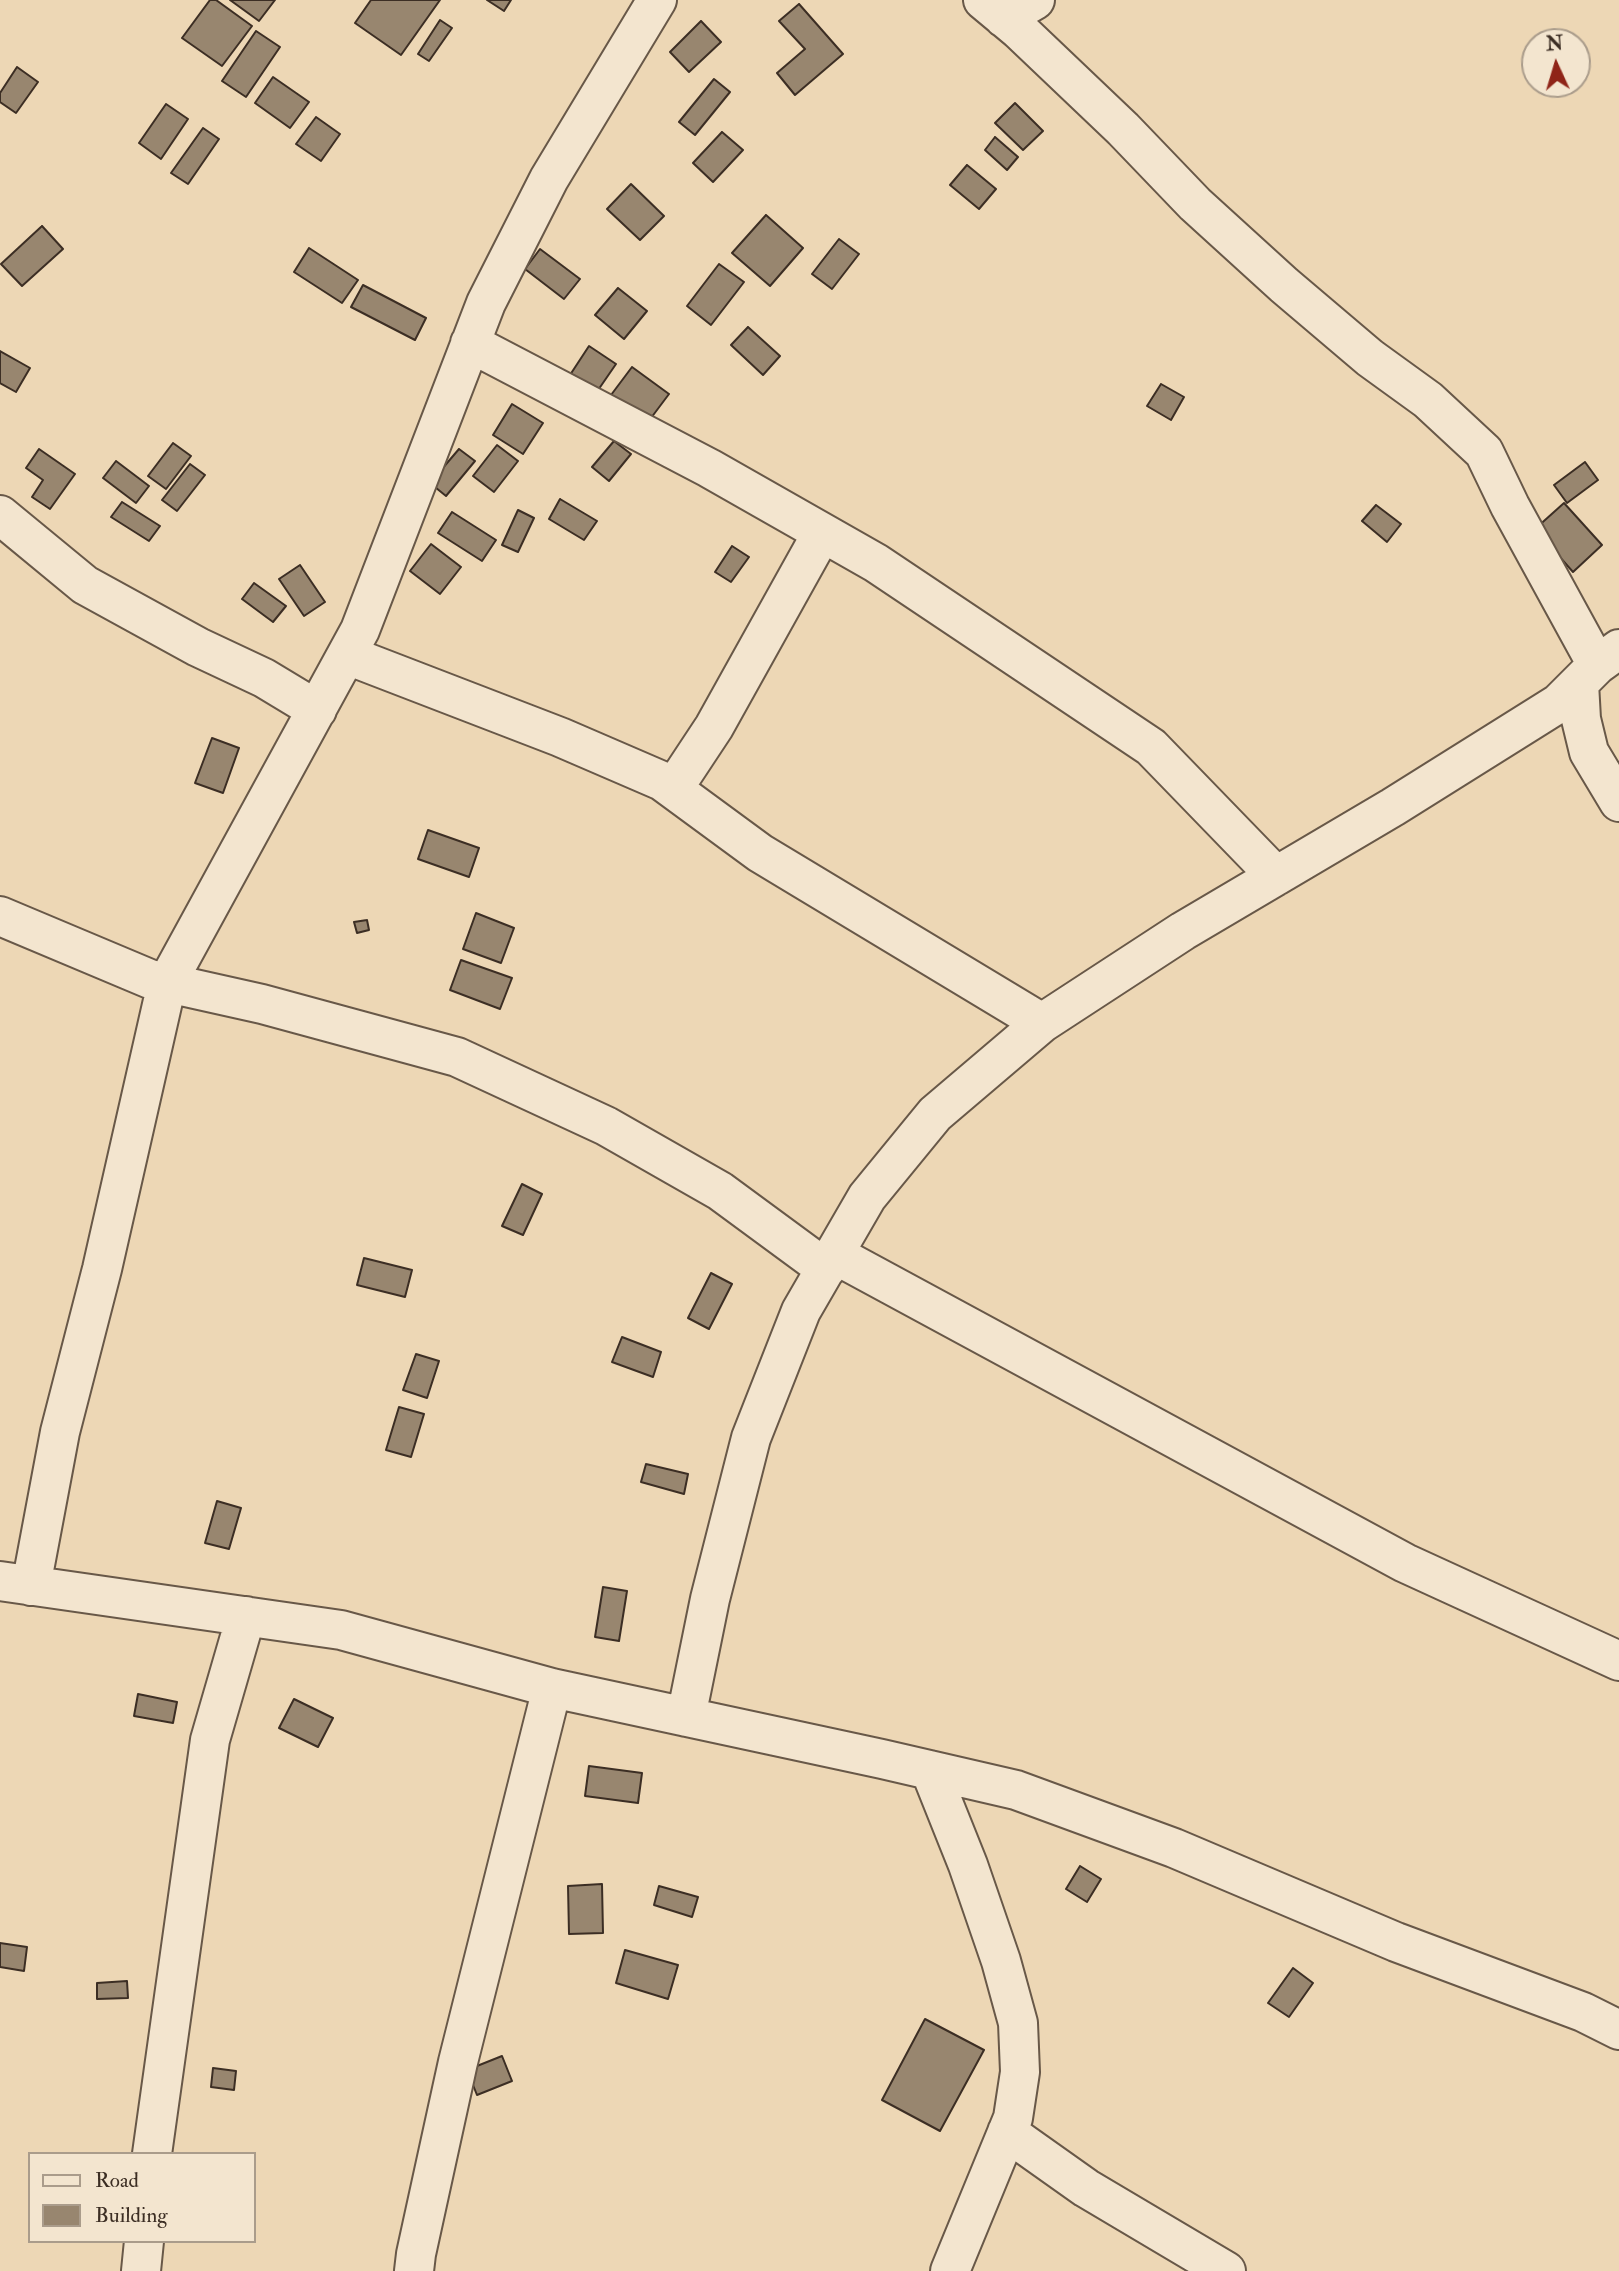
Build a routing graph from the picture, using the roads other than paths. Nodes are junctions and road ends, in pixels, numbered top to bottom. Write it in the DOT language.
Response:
graph roads {
  1 [pos="657,0"];
  2 [pos="1007,6"];
  3 [pos="470,344"];
  4 [pos="0,515"];
  5 [pos="822,533"];
  6 [pos="347,655"];
  7 [pos="1598,666"];
  8 [pos="317,710"];
  9 [pos="673,789"];
  10 [pos="1619,802"];
  11 [pos="1276,876"];
  12 [pos="0,916"];
  13 [pos="167,983"];
  14 [pos="1042,1023"];
  15 [pos="830,1261"];
  16 [pos="16,1584"];
  17 [pos="246,1616"];
  18 [pos="1619,1661"];
  19 [pos="552,1688"];
  20 [pos="686,1717"];
  21 [pos="930,1770"];
  22 [pos="1619,2030"];
  23 [pos="1007,2132"];
  24 [pos="152,2152"];
  25 [pos="144,2243"];
  26 [pos="141,2271"];
  27 [pos="414,2271"];
  28 [pos="950,2271"];
  29 [pos="1226,2271"];
  1 -- 3 [label="street"];
  2 -- 7 [label="street"];
  3 -- 5 [label="street"];
  3 -- 6 [label="street"];
  4 -- 8 [label="street"];
  5 -- 9 [label="street"];
  5 -- 11 [label="street"];
  6 -- 8 [label="street"];
  6 -- 9 [label="street"];
  7 -- 10 [label="street"];
  7 -- 11 [label="street"];
  8 -- 13 [label="street"];
  9 -- 14 [label="street"];
  11 -- 14 [label="street"];
  12 -- 13 [label="street"];
  13 -- 15 [label="street"];
  13 -- 16 [label="street"];
  14 -- 15 [label="street"];
  15 -- 18 [label="street"];
  15 -- 20 [label="street"];
  16 -- 17 [label="street"];
  17 -- 19 [label="street"];
  17 -- 24 [label="street"];
  19 -- 20 [label="street"];
  19 -- 27 [label="street"];
  20 -- 21 [label="street"];
  21 -- 22 [label="street"];
  21 -- 23 [label="street"];
  23 -- 28 [label="street"];
  23 -- 29 [label="street"];
  25 -- 26 [label="street"];
}
